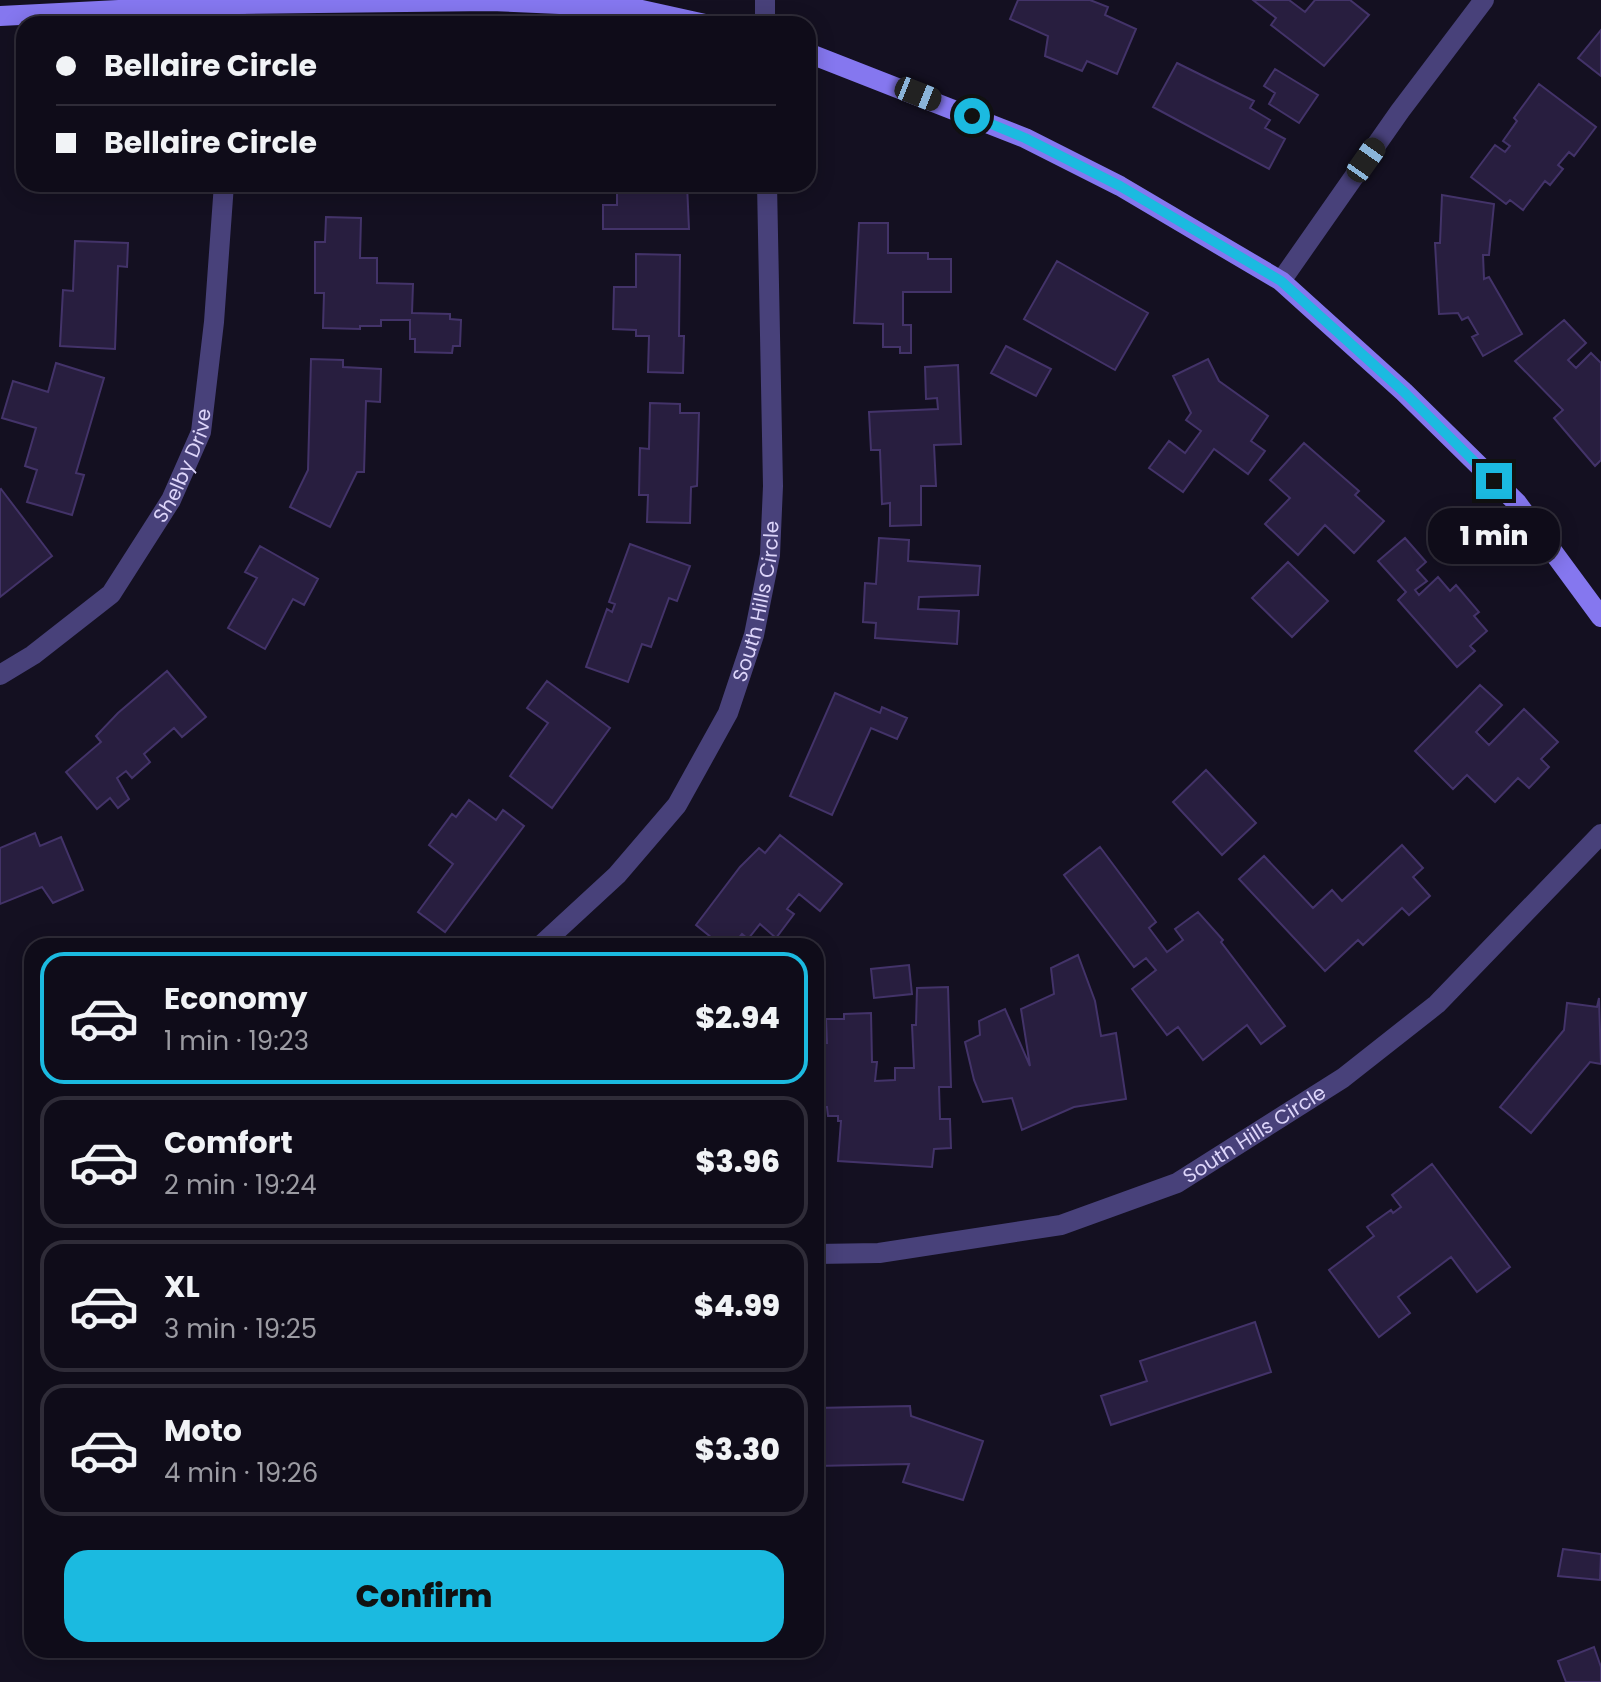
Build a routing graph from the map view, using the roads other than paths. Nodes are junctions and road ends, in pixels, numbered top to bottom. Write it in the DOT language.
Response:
graph roads {
  1 [pos="1484,0"];
  2 [pos="236,9"];
  3 [pos="0,16"];
  4 [pos="669,16"];
  5 [pos="816,56"];
  6 [pos="223,192"];
  7 [pos="767,192"];
  8 [pos="1281,281"];
  9 [pos="1601,617"];
  10 [pos="0,675"];
  11 [pos="1601,834"];
  12 [pos="549,938"];
  13 [pos="824,1254"];
  1 -- 8 [label="street"];
  2 -- 3 [label="street"];
  2 -- 4 [label="street"];
  5 -- 8 [label="street"];
  6 -- 10 [label="street, Shelby Drive"];
  7 -- 12 [label="street, South Hills Circle"];
  8 -- 9 [label="street"];
  11 -- 13 [label="street, South Hills Circle"];
}
